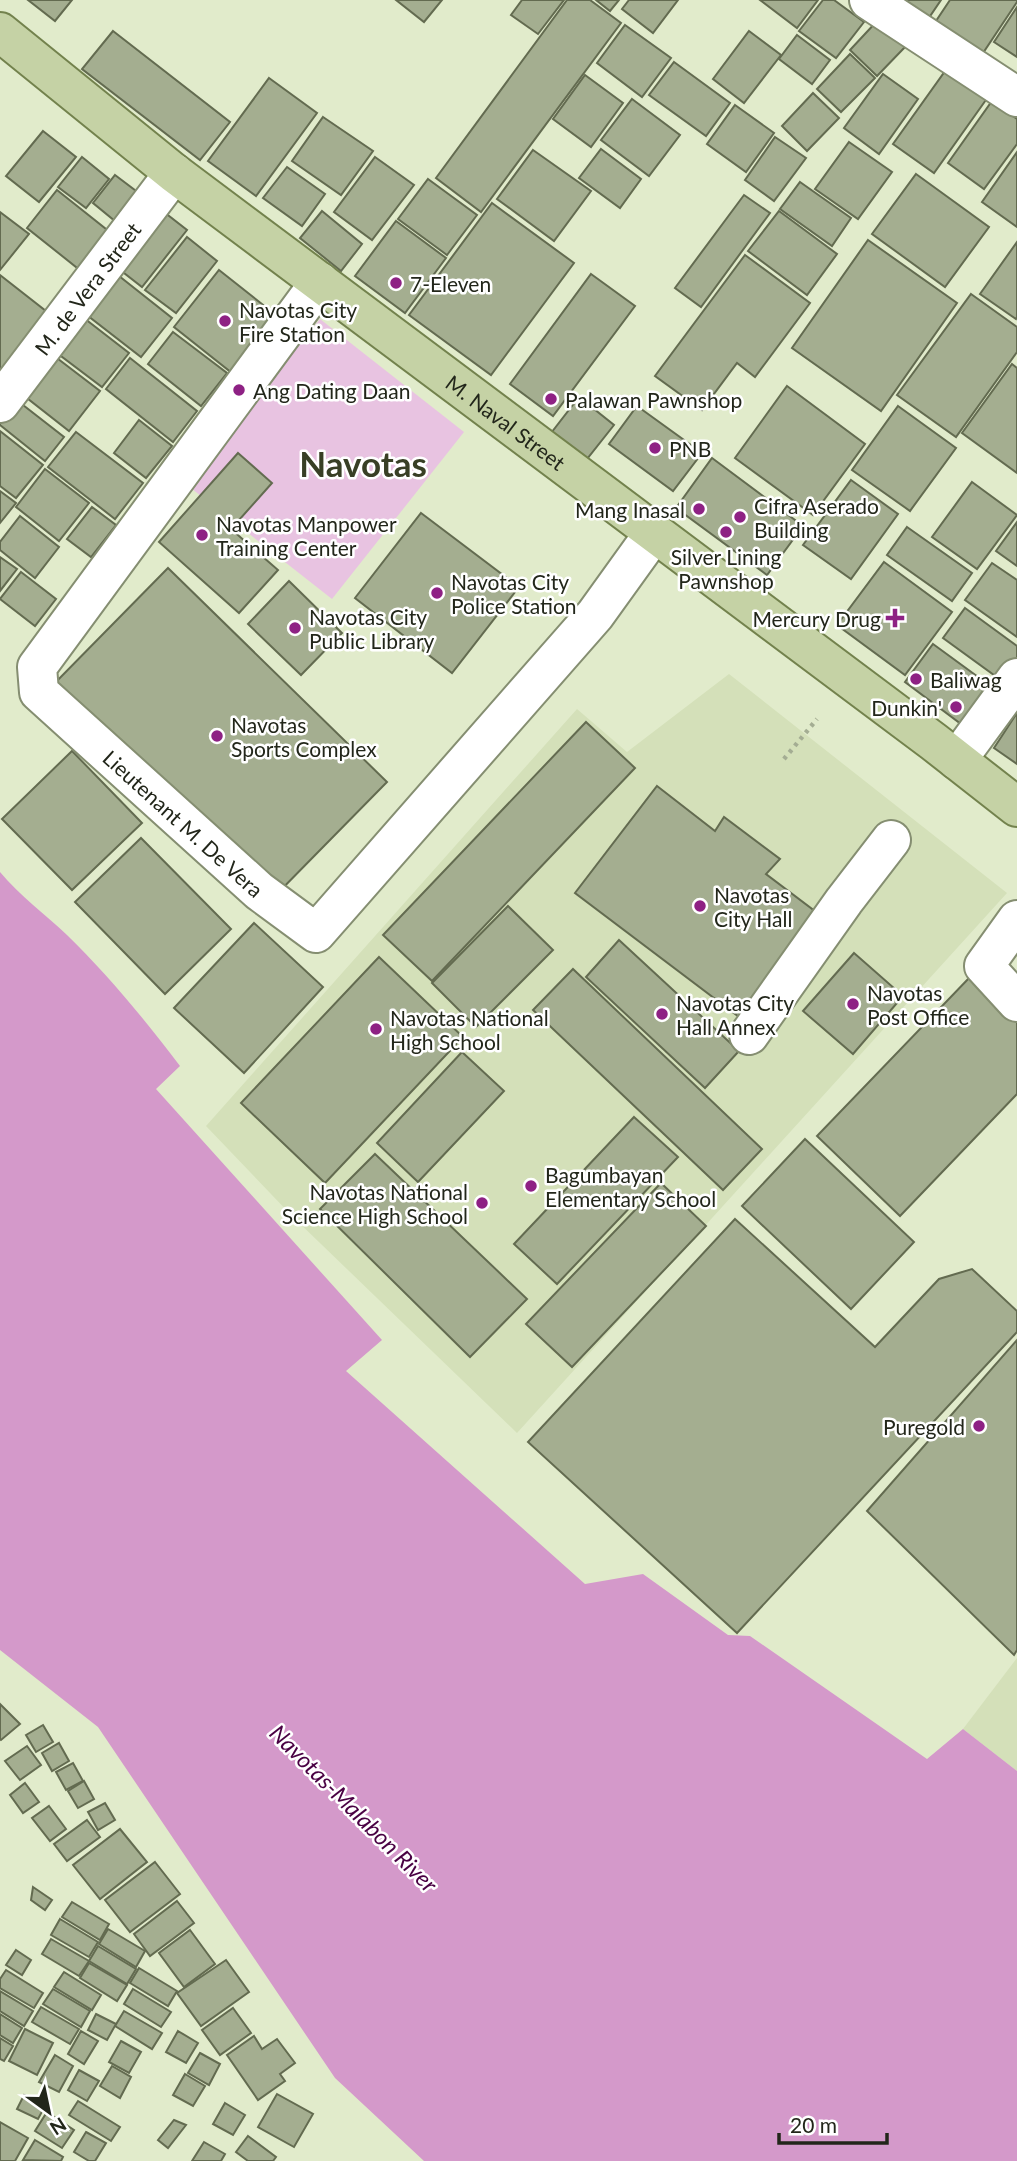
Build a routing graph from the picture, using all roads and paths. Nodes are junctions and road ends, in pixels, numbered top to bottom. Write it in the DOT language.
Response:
graph roads {
  1 [pos="869,0"];
  2 [pos="0,32"];
  3 [pos="1017,97"];
  4 [pos="174,173"];
  5 [pos="320,282"];
  6 [pos="0,403"];
  7 [pos="654,533"];
  8 [pos="1017,678"];
  9 [pos="817,719"];
  10 [pos="784,759"];
  11 [pos="957,760"];
  12 [pos="1017,807"];
  13 [pos="891,840"];
  14 [pos="1017,920"];
  15 [pos="1017,1002"];
  16 [pos="749,1035"];
  1 -- 3 [label="street"];
  2 -- 4 [label="main road, M. Naval Street"];
  4 -- 5 [label="main road, M. Naval Street"];
  4 -- 6 [label="street, M. de Vera Street"];
  5 -- 7 [label="main road, M. Naval Street"];
  5 -- 7 [label="street, Lieutenant M. De Vera"];
  7 -- 11 [label="main road, M. Naval Street"];
  8 -- 11 [label="street"];
  9 -- 10 [label="path"];
  11 -- 12 [label="main road, M. Naval Street"];
  13 -- 16 [label="street"];
  14 -- 15 [label="street"];
}
